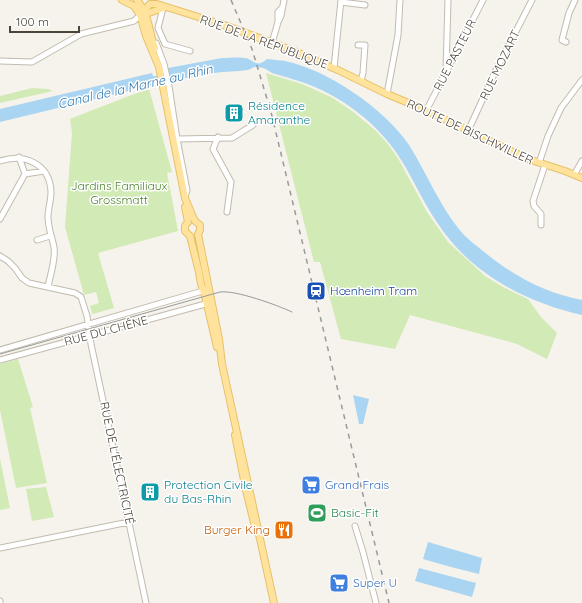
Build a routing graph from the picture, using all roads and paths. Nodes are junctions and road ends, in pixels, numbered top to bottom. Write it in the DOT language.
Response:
graph roads {
  1 [pos="123,0"];
  2 [pos="138,0"];
  3 [pos="284,0"];
  4 [pos="400,0"];
  5 [pos="448,0"];
  6 [pos="483,0"];
  7 [pos="532,0"];
  8 [pos="575,0"];
  9 [pos="341,1"];
  10 [pos="365,5"];
  11 [pos="165,8"];
  12 [pos="143,13"];
  13 [pos="566,42"];
  14 [pos="272,43"];
  15 [pos="358,44"];
  16 [pos="190,51"];
  17 [pos="0,61"];
  18 [pos="161,68"];
  19 [pos="334,68"];
  20 [pos="446,73"];
  21 [pos="582,80"];
  22 [pos="361,81"];
  23 [pos="166,86"];
  24 [pos="387,94"];
  25 [pos="426,111"];
  26 [pos="253,125"];
  27 [pos="468,131"];
  28 [pos="218,137"];
  29 [pos="177,139"];
  30 [pos="19,157"];
  31 [pos="0,161"];
  32 [pos="582,161"];
  33 [pos="542,164"];
  34 [pos="44,171"];
  35 [pos="25,174"];
  36 [pos="574,175"];
  37 [pos="582,178"];
  38 [pos="185,198"];
  39 [pos="227,212"];
  40 [pos="0,219"];
  41 [pos="191,221"];
  42 [pos="541,225"];
  43 [pos="198,234"];
  44 [pos="50,236"];
  45 [pos="190,236"];
  46 [pos="37,240"];
  47 [pos="0,256"];
  48 [pos="48,287"];
  49 [pos="206,290"];
  50 [pos="209,303"];
  51 [pos="88,324"];
  52 [pos="90,335"];
  53 [pos="0,350"];
  54 [pos="0,360"];
  55 [pos="129,522"];
  56 [pos="355,526"];
  57 [pos="0,548"];
  58 [pos="146,603"];
  59 [pos="274,603"];
  60 [pos="376,603"];
  1 -- 12 [label="main road"];
  2 -- 12 [label="main road"];
  3 -- 14 [label="street"];
  4 -- 24 [label="street"];
  5 -- 20 [label="street"];
  6 -- 20 [label="street, RUE PASTEUR"];
  7 -- 27 [label="street, RUE MOZART"];
  8 -- 13 [label="street"];
  9 -- 10 [label="street"];
  9 -- 19 [label="street"];
  11 -- 12 [label="main road"];
  11 -- 14 [label="main road, RUE DE LA RÉPUBLIQUE"];
  11 -- 16 [label="street"];
  12 -- 17 [label="street"];
  12 -- 18 [label="main road"];
  12 -- 18 [label="main road"];
  14 -- 19 [label="main road, RUE DE LA RÉPUBLIQUE"];
  15 -- 22 [label="street"];
  18 -- 23 [label="main road"];
  19 -- 22 [label="main road, RUE DE LA RÉPUBLIQUE"];
  20 -- 25 [label="street, RUE PASTEUR"];
  21 -- 33 [label="street"];
  22 -- 24 [label="main road, ROUTE DE BISCHWILLER"];
  23 -- 29 [label="street"];
  23 -- 38 [label="main road"];
  24 -- 25 [label="main road, ROUTE DE BISCHWILLER"];
  25 -- 27 [label="main road, ROUTE DE BISCHWILLER"];
  26 -- 28 [label="street"];
  27 -- 33 [label="main road, ROUTE DE BISCHWILLER"];
  28 -- 29 [label="street"];
  28 -- 39 [label="street"];
  29 -- 38 [label="street"];
  30 -- 31 [label="street"];
  30 -- 34 [label="street"];
  30 -- 35 [label="street"];
  32 -- 36 [label="street"];
  33 -- 36 [label="main road, ROUTE DE BISCHWILLER"];
  33 -- 42 [label="street"];
  34 -- 35 [label="street"];
  34 -- 44 [label="street"];
  35 -- 40 [label="street"];
  36 -- 37 [label="main road, ROUTE DE BISCHWILLER"];
  38 -- 41 [label="main road"];
  41 -- 43 [label="main road"];
  41 -- 45 [label="main road"];
  43 -- 45 [label="main road"];
  43 -- 49 [label="main road"];
  44 -- 46 [label="street"];
  44 -- 48 [label="street"];
  45 -- 49 [label="main road"];
  47 -- 48 [label="street"];
  48 -- 51 [label="street, RUE DE L'ÉLECTRICITÉ"];
  49 -- 50 [label="main road"];
  49 -- 51 [label="street, RUE DU CHÊNE"];
  50 -- 52 [label="street, RUE DU CHÊNE"];
  50 -- 59 [label="main road"];
  51 -- 52 [label="street, RUE DE L'ÉLECTRICITÉ"];
  51 -- 53 [label="street, RUE DU CHÊNE"];
  52 -- 54 [label="street, RUE DU CHÊNE"];
  52 -- 55 [label="street, RUE DE L'ÉLECTRICITÉ"];
  55 -- 57 [label="street"];
  55 -- 58 [label="street, RUE DE L'ÉLECTRICITÉ"];
  56 -- 60 [label="street"];
}
